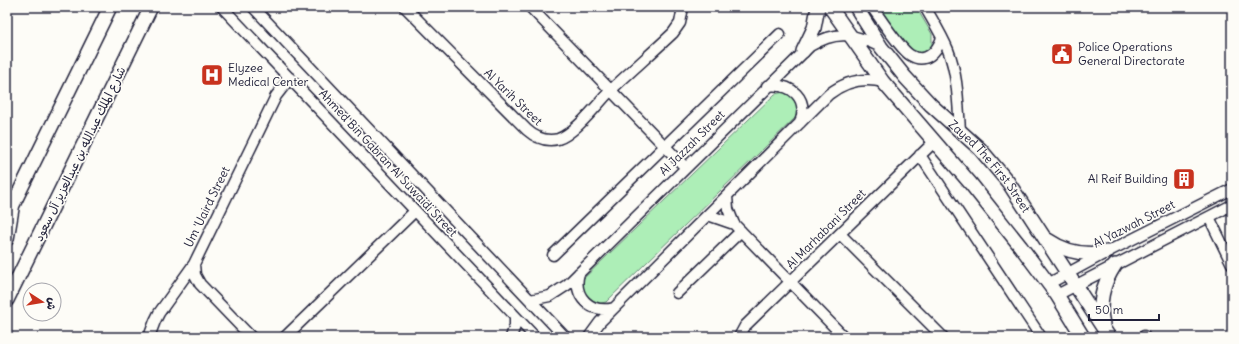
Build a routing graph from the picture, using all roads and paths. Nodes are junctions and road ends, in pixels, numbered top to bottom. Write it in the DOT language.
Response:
graph roads {
  1 [pos="110,7"];
  2 [pos="151,7"];
  3 [pos="222,7"];
  4 [pos="253,7"];
  5 [pos="405,7"];
  6 [pos="530,7"];
  7 [pos="683,7"];
  8 [pos="818,7"];
  9 [pos="830,7"];
  10 [pos="856,7"];
  11 [pos="872,7"];
  12 [pos="924,7"];
  13 [pos="780,34"];
  14 [pos="848,34"];
  15 [pos="942,38"];
  16 [pos="882,48"];
  17 [pos="803,51"];
  18 [pos="290,78"];
  19 [pos="883,82"];
  20 [pos="767,86"];
  21 [pos="611,90"];
  22 [pos="800,123"];
  23 [pos="960,130"];
  24 [pos="935,141"];
  25 [pos="665,146"];
  26 [pos="920,155"];
  27 [pos="686,168"];
  28 [pos="1232,189"];
  29 [pos="727,196"];
  30 [pos="1232,205"];
  31 [pos="415,211"];
  32 [pos="9,212"];
  33 [pos="708,215"];
  34 [pos="1209,217"];
  35 [pos="737,228"];
  36 [pos="840,234"];
  37 [pos="1043,236"];
  38 [pos="7,239"];
  39 [pos="1107,252"];
  40 [pos="553,255"];
  41 [pos="194,264"];
  42 [pos="1232,264"];
  43 [pos="1115,265"];
  44 [pos="579,273"];
  45 [pos="1068,273"];
  46 [pos="790,282"];
  47 [pos="1048,284"];
  48 [pos="1076,285"];
  49 [pos="678,293"];
  50 [pos="1056,295"];
  51 [pos="7,300"];
  52 [pos="530,300"];
  53 [pos="614,308"];
  54 [pos="516,317"];
  55 [pos="1107,333"];
  56 [pos="149,337"];
  57 [pos="251,337"];
  58 [pos="285,337"];
  59 [pos="511,337"];
  60 [pos="535,337"];
  61 [pos="565,337"];
  62 [pos="589,337"];
  63 [pos="739,337"];
  64 [pos="844,337"];
  65 [pos="943,337"];
  66 [pos="1041,337"];
  67 [pos="1084,337"];
  1 -- 32 [label="main road"];
  2 -- 51 [label="main road, شارع الملك عبدالله بن عبدالعزيز آل سعود"];
  3 -- 18 [label="street, Ahmed Bin Gabran Al Suwaidi Street"];
  4 -- 52 [label="street, Ahmed Bin Gabran Al Suwaidi Street"];
  5 -- 21 [label="street, Al Yarih Street"];
  6 -- 21 [label="street"];
  7 -- 21 [label="street, Al Yarih Street"];
  8 -- 17 [label="main road"];
  9 -- 14 [label="main road, Zayed The First Street"];
  10 -- 16 [label="main road, Zayed The First Street"];
  11 -- 15 [label="street"];
  12 -- 15 [label="street"];
  13 -- 25 [label="street"];
  14 -- 16 [label="street, Al Jazzah Street"];
  14 -- 17 [label="street, Al Jazzah Street"];
  14 -- 19 [label="main road, Zayed The First Street"];
  15 -- 23 [label="street"];
  16 -- 23 [label="main road, Zayed The First Street"];
  17 -- 20 [label="street, Al Jazzah Street"];
  18 -- 31 [label="street, Ahmed Bin Gabran Al Suwaidi Street"];
  18 -- 41 [label="street, Um 'Uaird Street"];
  19 -- 22 [label="street"];
  19 -- 24 [label="main road, Zayed The First Street"];
  20 -- 22 [label="street"];
  20 -- 27 [label="street, Al Jazzah Street"];
  21 -- 25 [label="street"];
  22 -- 29 [label="street"];
  23 -- 37 [label="main road, Zayed The First Street"];
  24 -- 26 [label="street, Al Marhabani Street"];
  24 -- 47 [label="main road, Zayed The First Street"];
  25 -- 27 [label="street"];
  25 -- 40 [label="street"];
  26 -- 36 [label="street, Al Marhabani Street"];
  26 -- 66 [label="street"];
  27 -- 44 [label="street, Al Jazzah Street"];
  28 -- 39 [label="street, Al Yazwah Street"];
  29 -- 33 [label="street"];
  29 -- 35 [label="street"];
  30 -- 34 [label="street"];
  31 -- 54 [label="street, Ahmed Bin Gabran Al Suwaidi Street"];
  31 -- 58 [label="street"];
  32 -- 38 [label="main road"];
  33 -- 35 [label="street"];
  33 -- 53 [label="street"];
  34 -- 42 [label="street"];
  34 -- 43 [label="street"];
  35 -- 46 [label="street"];
  35 -- 49 [label="street"];
  36 -- 46 [label="street, Al Marhabani Street"];
  36 -- 65 [label="street"];
  37 -- 39 [label="main road"];
  37 -- 45 [label="main road, Zayed The First Street"];
  39 -- 45 [label="street, Al Yazwah Street"];
  41 -- 56 [label="street"];
  41 -- 57 [label="street, Um 'Uaird Street"];
  43 -- 48 [label="street"];
  43 -- 55 [label="main road"];
  44 -- 52 [label="street, Al Jazzah Street"];
  44 -- 53 [label="street"];
  45 -- 47 [label="street, Al Yazwah Street"];
  45 -- 48 [label="main road, Zayed The First Street"];
  46 -- 63 [label="street, Al Marhabani Street"];
  46 -- 64 [label="street"];
  47 -- 50 [label="main road, Zayed The First Street"];
  48 -- 50 [label="street"];
  48 -- 55 [label="main road, Zayed The First Street"];
  50 -- 67 [label="main road, Zayed The First Street"];
  52 -- 61 [label="street, Ahmed Bin Gabran Al Suwaidi Street"];
  53 -- 62 [label="street"];
  54 -- 59 [label="street"];
  54 -- 60 [label="street, Ahmed Bin Gabran Al Suwaidi Street"];
}
